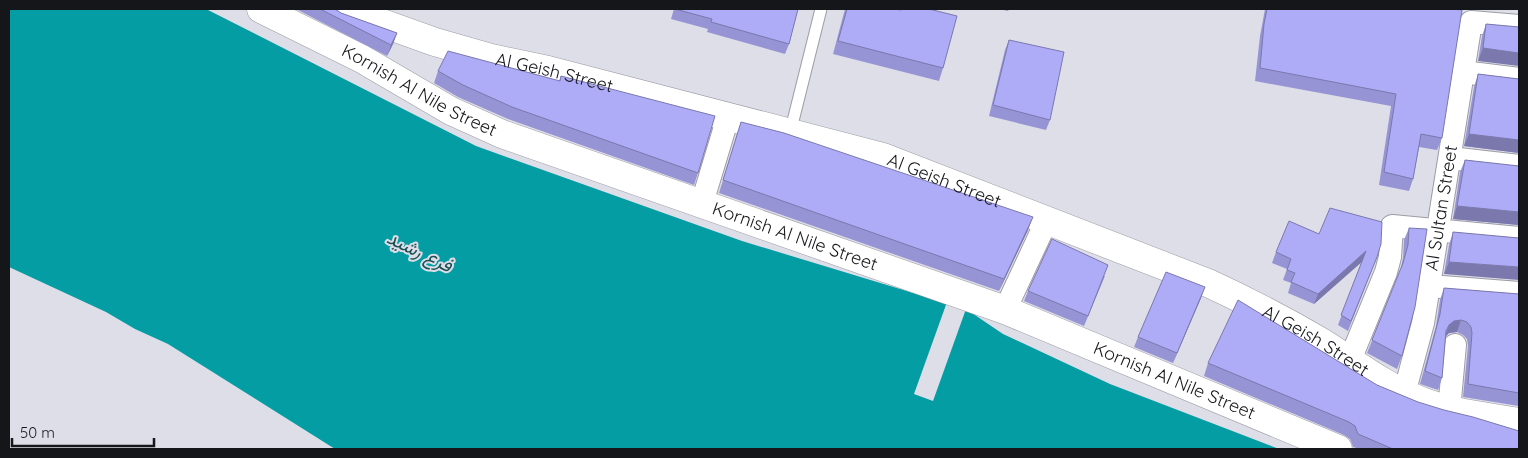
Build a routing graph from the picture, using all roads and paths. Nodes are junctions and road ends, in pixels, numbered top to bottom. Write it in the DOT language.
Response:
graph roads {
  1 [pos="261,9"];
  2 [pos="343,9"];
  3 [pos="822,9"];
  4 [pos="1519,26"];
  5 [pos="1463,72"];
  6 [pos="1519,79"];
  7 [pos="728,117"];
  8 [pos="790,133"];
  9 [pos="1450,158"];
  10 [pos="1519,166"];
  11 [pos="702,204"];
  12 [pos="1047,220"];
  13 [pos="1438,230"];
  14 [pos="1519,238"];
  15 [pos="1429,286"];
  16 [pos="1519,293"];
  17 [pos="1005,310"];
  18 [pos="1455,345"];
  19 [pos="1350,360"];
  20 [pos="1404,394"];
  21 [pos="1449,410"];
  22 [pos="1519,422"];
  23 [pos="1338,449"];
  1 -- 11 [label="main road, Kornish Al Nile Street"];
  2 -- 7 [label="main road, Al Geish Street"];
  3 -- 8 [label="lane"];
  4 -- 5 [label="street, Al Sultan Street"];
  5 -- 6 [label="street"];
  5 -- 9 [label="street, Al Sultan Street"];
  7 -- 8 [label="main road, Al Geish Street"];
  7 -- 11 [label="street"];
  8 -- 12 [label="main road, Al Geish Street"];
  9 -- 10 [label="street"];
  9 -- 13 [label="street, Al Sultan Street"];
  11 -- 17 [label="main road, Kornish Al Nile Street"];
  12 -- 17 [label="street"];
  12 -- 19 [label="main road, Al Geish Street"];
  13 -- 14 [label="street"];
  13 -- 15 [label="street, Al Sultan Street"];
  13 -- 19 [label="street"];
  15 -- 16 [label="street"];
  15 -- 20 [label="street, Al Sultan Street"];
  17 -- 23 [label="main road, Kornish Al Nile Street"];
  18 -- 21 [label="street"];
  19 -- 20 [label="main road, Al Geish Street"];
  20 -- 21 [label="main road, Al Geish Street"];
  21 -- 22 [label="main road, Al Geish Street"];
}
